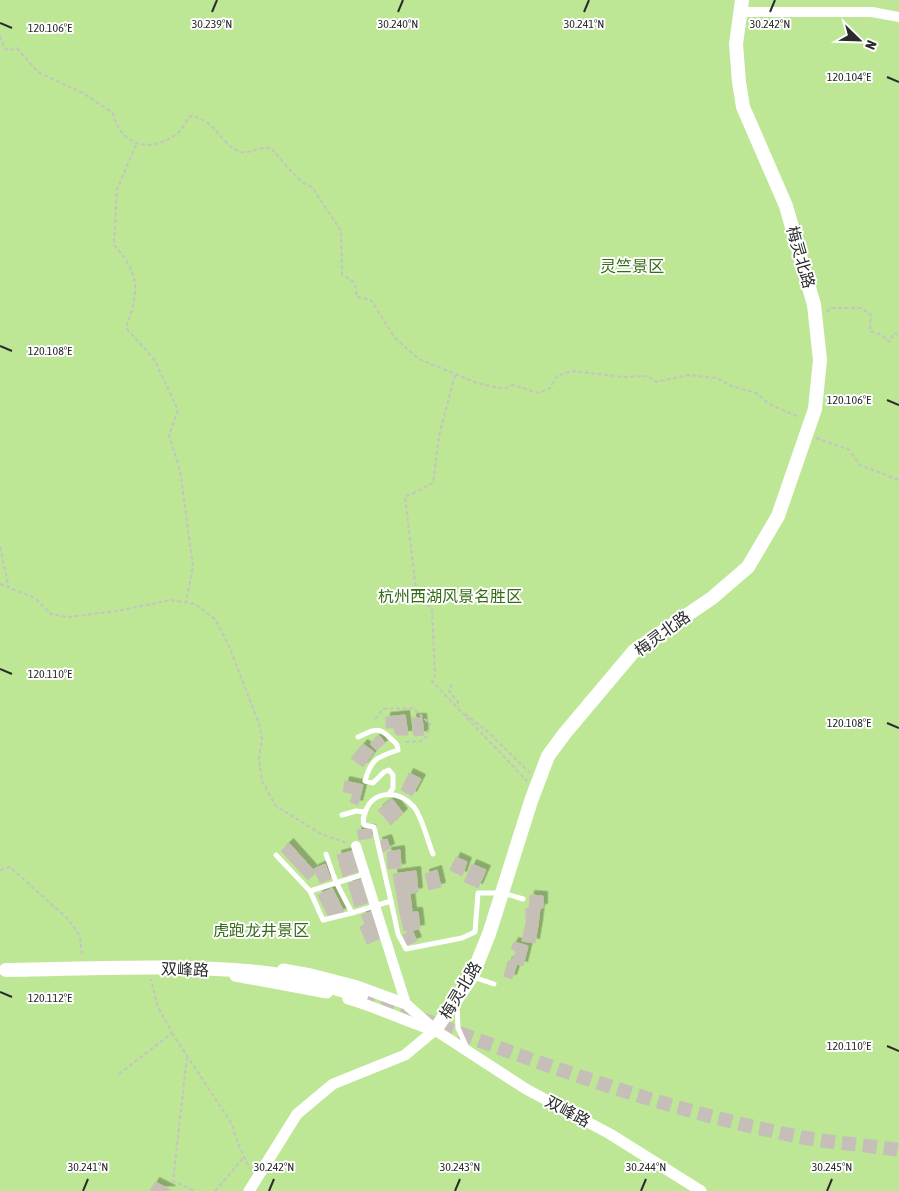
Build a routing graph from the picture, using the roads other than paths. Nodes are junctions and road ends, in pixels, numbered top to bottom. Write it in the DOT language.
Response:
graph roads {
  1 [pos="740,4"];
  2 [pos="899,17"];
  3 [pos="358,738"];
  4 [pos="389,794"];
  5 [pos="366,812"];
  6 [pos="342,814"];
  7 [pos="356,846"];
  8 [pos="326,854"];
  9 [pos="433,854"];
  10 [pos="276,855"];
  11 [pos="366,874"];
  12 [pos="336,882"];
  13 [pos="310,891"];
  14 [pos="503,893"];
  15 [pos="523,899"];
  16 [pos="390,901"];
  17 [pos="376,905"];
  18 [pos="352,913"];
  19 [pos="6,970"];
  20 [pos="206,970"];
  21 [pos="472,976"];
  22 [pos="494,984"];
  23 [pos="460,994"];
  24 [pos="361,996"];
  25 [pos="406,1004"];
  26 [pos="435,1030"];
  27 [pos="483,1061"];
  28 [pos="249,1191"];
  29 [pos="701,1191"];
  1 -- 2 [label="street"];
  1 -- 14 [label="main road, 梅灵北路"];
  3 -- 4 [label="lane"];
  4 -- 5 [label="lane"];
  4 -- 9 [label="lane"];
  5 -- 6 [label="lane"];
  5 -- 16 [label="lane"];
  7 -- 11 [label="street"];
  8 -- 12 [label="lane"];
  10 -- 13 [label="lane"];
  11 -- 12 [label="lane"];
  11 -- 17 [label="street"];
  12 -- 13 [label="lane"];
  12 -- 18 [label="lane"];
  13 -- 18 [label="lane"];
  14 -- 15 [label="lane"];
  14 -- 16 [label="lane"];
  14 -- 21 [label="main road, 梅灵北路"];
  16 -- 17 [label="lane"];
  17 -- 18 [label="lane"];
  17 -- 25 [label="street"];
  19 -- 20 [label="main road, 双峰路"];
  20 -- 24 [label="main road, 双峰路"];
  20 -- 25 [label="street"];
  20 -- 26 [label="street"];
  21 -- 22 [label="lane"];
  21 -- 23 [label="main road, 梅灵北路"];
  23 -- 26 [label="main road, 梅灵北路"];
  23 -- 27 [label="lane"];
  25 -- 26 [label="street"];
  26 -- 27 [label="street, 双峰路"];
  26 -- 28 [label="street, 梅灵北路"];
  27 -- 29 [label="street, 双峰路"];
}
